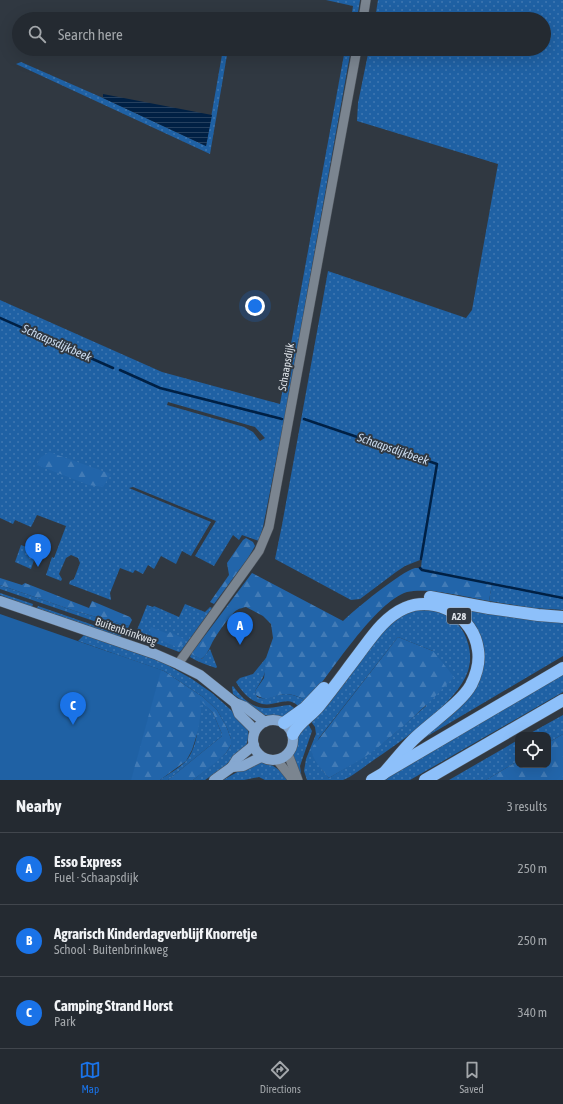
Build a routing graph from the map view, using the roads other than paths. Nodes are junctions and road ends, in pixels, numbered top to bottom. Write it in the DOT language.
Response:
graph roads {
  1 [pos="366,0"];
  2 [pos="364,12"];
  3 [pos="356,56"];
  4 [pos="0,600"];
  5 [pos="563,617"];
  6 [pos="178,664"];
  7 [pos="563,668"];
  8 [pos="563,700"];
  9 [pos="235,703"];
  10 [pos="264,722"];
  11 [pos="284,723"];
  12 [pos="255,730"];
  13 [pos="293,734"];
  14 [pos="254,745"];
  15 [pos="288,754"];
  16 [pos="261,756"];
  17 [pos="277,760"];
  18 [pos="232,767"];
  19 [pos="383,774"];
  20 [pos="214,780"];
  21 [pos="293,780"];
  22 [pos="298,780"];
  23 [pos="372,780"];
  24 [pos="425,780"];
  1 -- 2 [label="street"];
  3 -- 6 [label="street, Schaapsdijk"];
  4 -- 6 [label="main road, Buitenbrinkweg"];
  5 -- 11 [label="highway, A28"];
  6 -- 9 [label="main road, Buitenbrinkweg"];
  7 -- 19 [label="highway, A28"];
  8 -- 24 [label="highway"];
  9 -- 10 [label="main road, Buitenbrinkweg"];
  9 -- 12 [label="main road, Buitenbrinkweg"];
  10 -- 11 [label="main road"];
  10 -- 12 [label="main road"];
  11 -- 13 [label="main road"];
  12 -- 14 [label="main road"];
  13 -- 15 [label="main road"];
  13 -- 19 [label="highway, A28"];
  14 -- 16 [label="main road"];
  14 -- 18 [label="main road"];
  15 -- 17 [label="main road"];
  15 -- 22 [label="street"];
  16 -- 17 [label="main road"];
  16 -- 18 [label="main road"];
  17 -- 21 [label="street"];
  18 -- 20 [label="main road"];
  19 -- 23 [label="highway, A28"];
}
